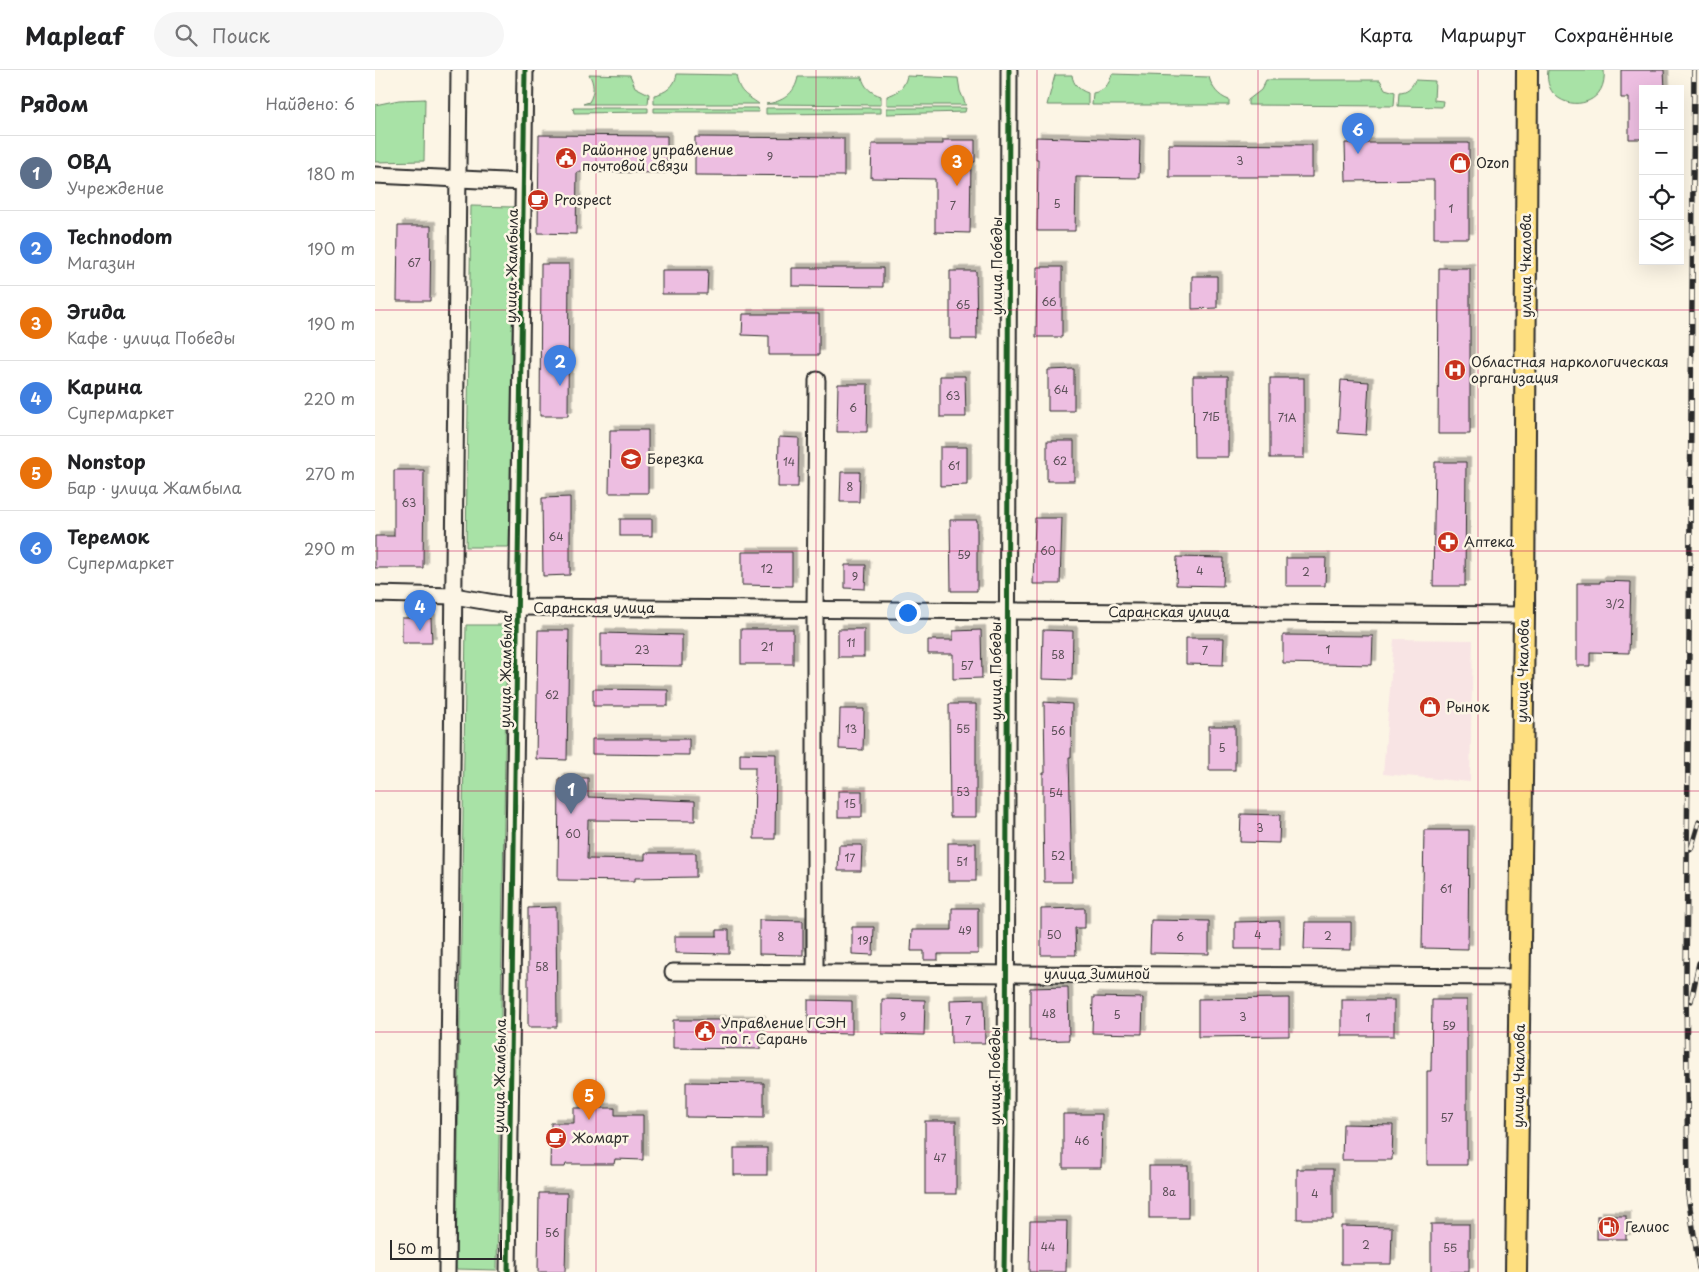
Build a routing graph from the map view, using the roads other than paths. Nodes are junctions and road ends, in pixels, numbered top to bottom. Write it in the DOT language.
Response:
graph roads {
  1 [pos="459,70"];
  2 [pos="525,70"];
  3 [pos="1009,70"];
  4 [pos="1527,70"];
  5 [pos="375,175"];
  6 [pos="457,179"];
  7 [pos="524,182"];
  8 [pos="817,380"];
  9 [pos="375,594"];
  10 [pos="454,596"];
  11 [pos="518,607"];
  12 [pos="815,610"];
  13 [pos="1007,611"];
  14 [pos="1524,615"];
  15 [pos="673,972"];
  16 [pos="815,972"];
  17 [pos="1006,974"];
  18 [pos="1520,977"];
  19 [pos="447,1272"];
  20 [pos="508,1272"];
  21 [pos="1004,1272"];
  22 [pos="1516,1272"];
  1 -- 6 [label="street"];
  2 -- 7 [label="street, улица Жамбыла"];
  3 -- 13 [label="street, улица Победы"];
  4 -- 14 [label="main road, улица Чкалова"];
  5 -- 6 [label="street"];
  6 -- 7 [label="street"];
  6 -- 10 [label="street"];
  7 -- 11 [label="street, улица Жамбыла"];
  8 -- 12 [label="street"];
  9 -- 10 [label="street, Саранская улица"];
  10 -- 11 [label="street, Саранская улица"];
  10 -- 19 [label="street"];
  11 -- 12 [label="street, Саранская улица"];
  11 -- 20 [label="street, улица Жамбыла"];
  12 -- 13 [label="street, Саранская улица"];
  12 -- 16 [label="street"];
  13 -- 14 [label="street, Саранская улица"];
  13 -- 17 [label="street, улица Победы"];
  14 -- 18 [label="main road, улица Чкалова"];
  15 -- 16 [label="street, улица Зиминой"];
  16 -- 17 [label="street, улица Зиминой"];
  17 -- 18 [label="street, улица Зиминой"];
  17 -- 21 [label="street, улица Победы"];
  18 -- 22 [label="main road, улица Чкалова"];
}
